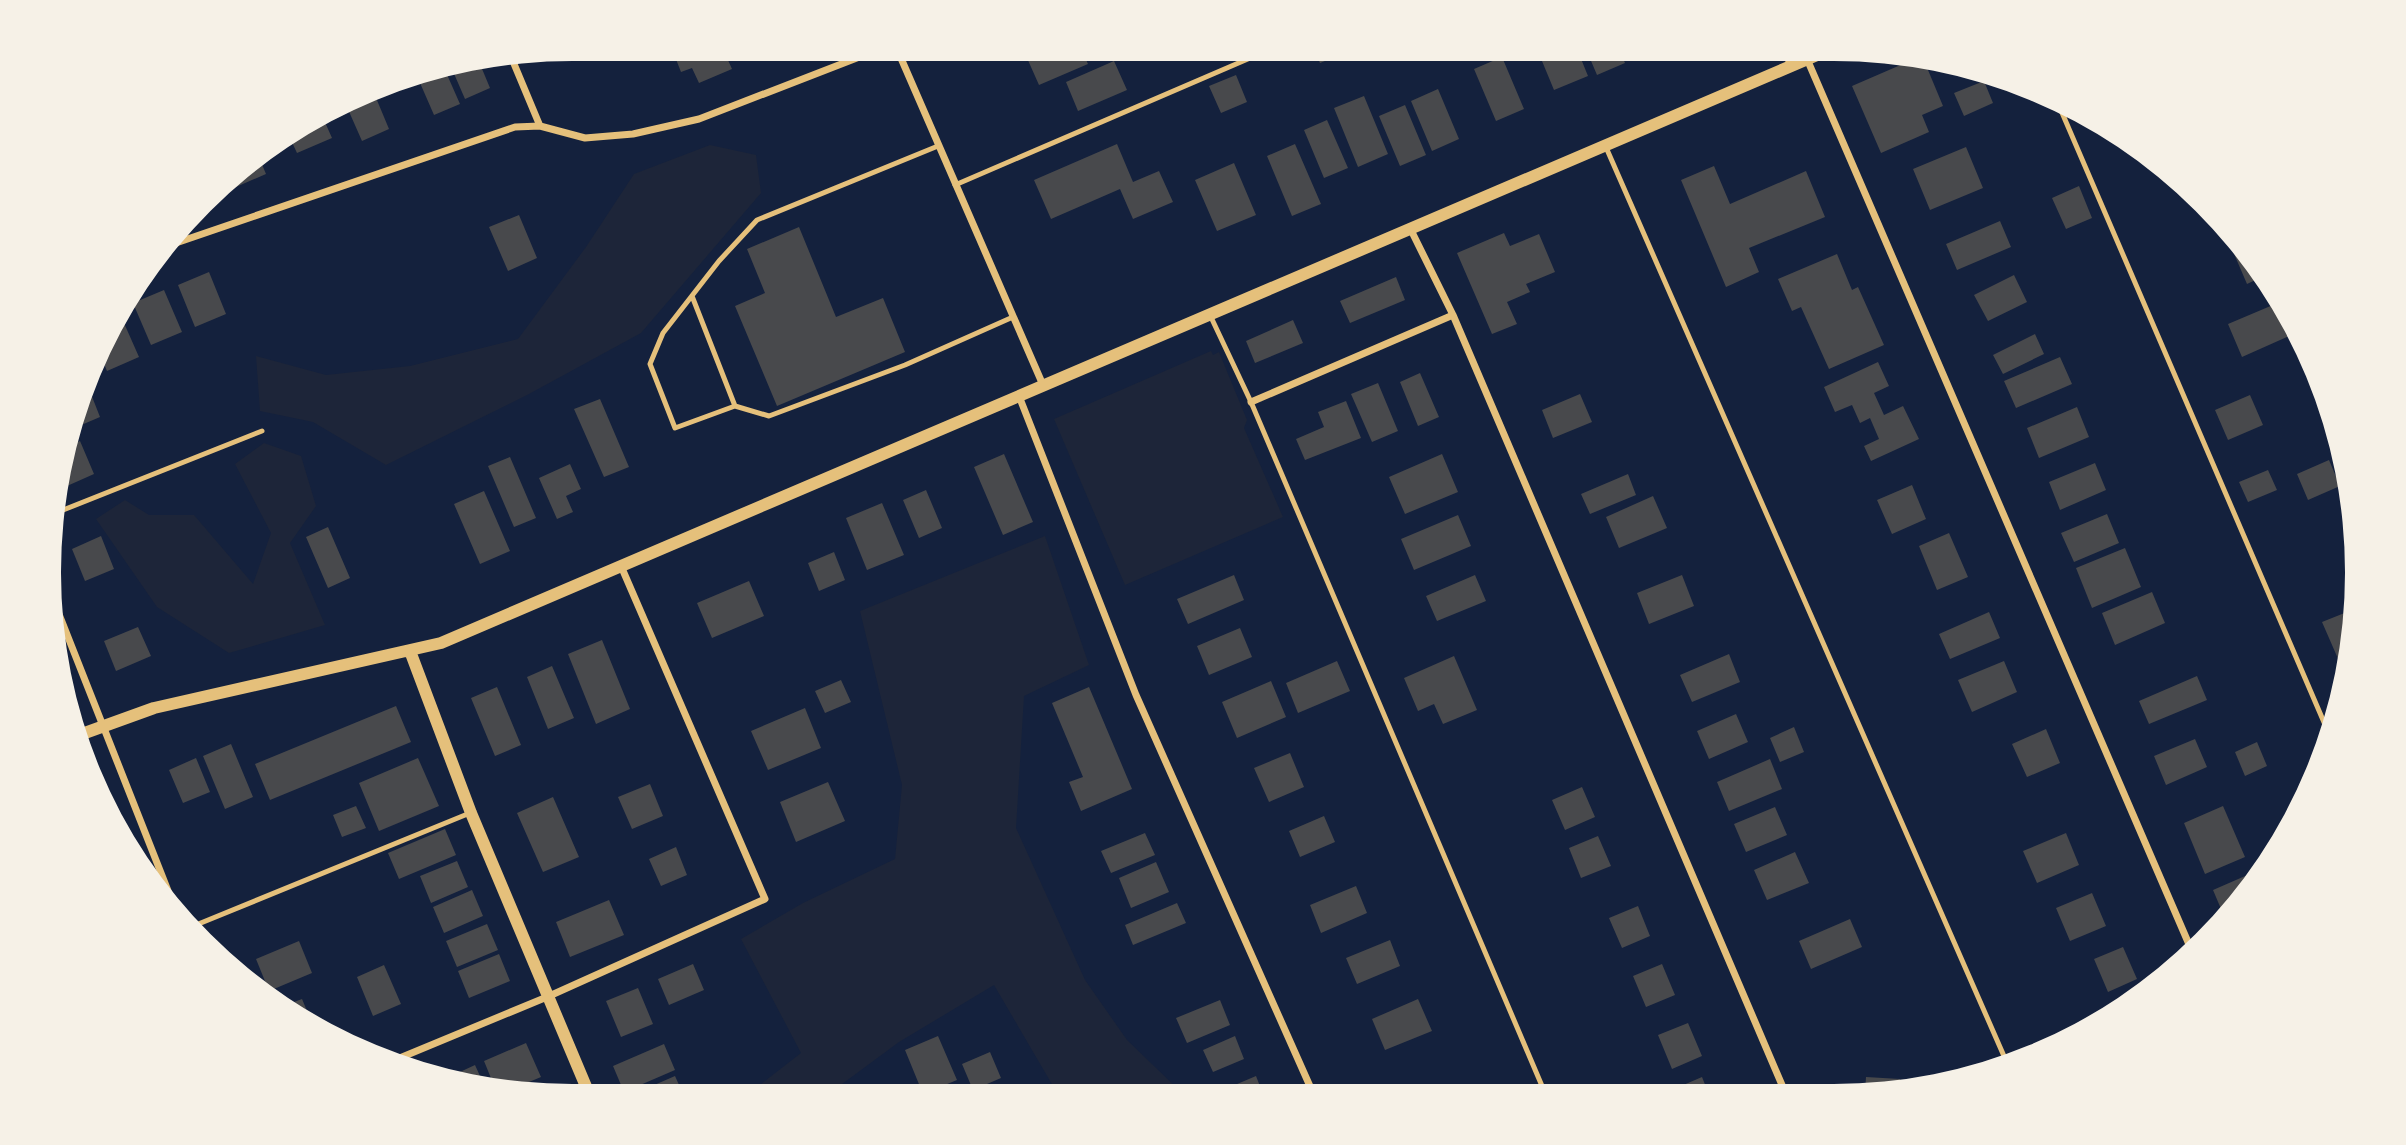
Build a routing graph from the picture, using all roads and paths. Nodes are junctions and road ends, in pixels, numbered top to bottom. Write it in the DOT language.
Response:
graph roads {
  1 [pos="849,61"];
  2 [pos="902,61"];
  3 [pos="1242,61"];
  4 [pos="1789,61"];
  5 [pos="1802,61"];
  6 [pos="1808,61"];
  7 [pos="514,65"];
  8 [pos="1791,66"];
  9 [pos="2063,116"];
  10 [pos="540,126"];
  11 [pos="1605,145"];
  12 [pos="938,146"];
  13 [pos="955,184"];
  14 [pos="1410,229"];
  15 [pos="184,240"];
  16 [pos="692,296"];
  17 [pos="1209,314"];
  18 [pos="1453,316"];
  19 [pos="1013,317"];
  20 [pos="1043,385"];
  21 [pos="1019,396"];
  22 [pos="1251,402"];
  23 [pos="735,406"];
  24 [pos="262,430"];
  25 [pos="66,509"];
  26 [pos="621,566"];
  27 [pos="65,628"];
  28 [pos="410,651"];
  29 [pos="2323,720"];
  30 [pos="104,724"];
  31 [pos="87,732"];
  32 [pos="471,813"];
  33 [pos="164,880"];
  34 [pos="201,923"];
  35 [pos="2188,941"];
  36 [pos="547,997"];
  37 [pos="2003,1055"];
  38 [pos="405,1056"];
  39 [pos="585,1084"];
  40 [pos="1309,1084"];
  41 [pos="1541,1084"];
  42 [pos="1782,1084"];
  1 -- 10 [label="street"];
  2 -- 12 [label="street"];
  3 -- 13 [label="lane"];
  4 -- 8 [label="street"];
  5 -- 8 [label="street"];
  6 -- 35 [label="street"];
  7 -- 10 [label="street"];
  8 -- 11 [label="street"];
  9 -- 29 [label="lane"];
  10 -- 15 [label="street"];
  11 -- 14 [label="street"];
  11 -- 37 [label="lane"];
  12 -- 13 [label="street"];
  12 -- 16 [label="lane"];
  13 -- 19 [label="street"];
  14 -- 17 [label="street"];
  14 -- 18 [label="street"];
  16 -- 23 [label="lane"];
  16 -- 23 [label="lane"];
  17 -- 20 [label="street"];
  17 -- 22 [label="lane"];
  18 -- 22 [label="street"];
  18 -- 42 [label="street"];
  19 -- 20 [label="street"];
  19 -- 23 [label="lane"];
  20 -- 21 [label="street"];
  21 -- 26 [label="street"];
  21 -- 40 [label="street"];
  22 -- 41 [label="lane"];
  24 -- 25 [label="lane"];
  26 -- 28 [label="street"];
  26 -- 36 [label="street"];
  27 -- 30 [label="street"];
  28 -- 30 [label="street"];
  28 -- 32 [label="street"];
  30 -- 31 [label="street"];
  30 -- 33 [label="street"];
  32 -- 34 [label="lane"];
  32 -- 36 [label="street"];
  36 -- 38 [label="street"];
  36 -- 39 [label="street"];
}
